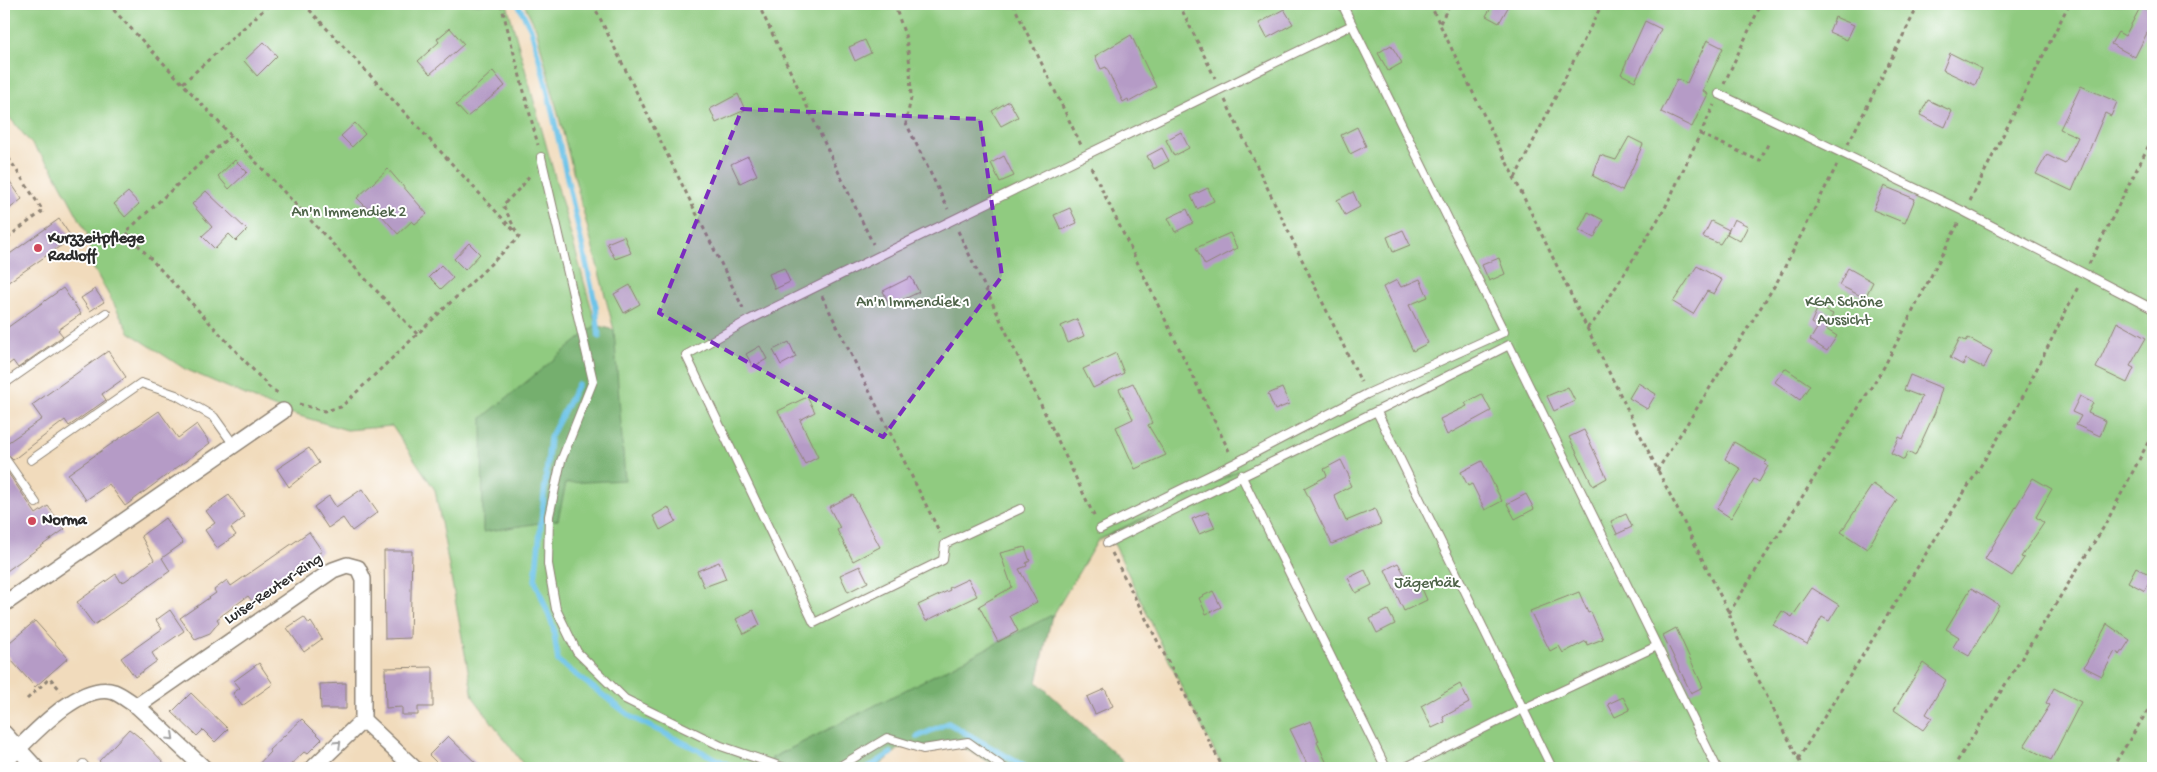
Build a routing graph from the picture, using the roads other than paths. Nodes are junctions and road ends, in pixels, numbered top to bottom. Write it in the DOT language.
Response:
graph roads {
  1 [pos="1342,4"];
  2 [pos="1352,25"];
  3 [pos="1720,94"];
  4 [pos="541,157"];
  5 [pos="2153,309"];
  6 [pos="106,313"];
  7 [pos="4,384"];
  8 [pos="285,406"];
  9 [pos="1377,412"];
  10 [pos="234,445"];
  11 [pos="4,457"];
  12 [pos="31,460"];
  13 [pos="1241,475"];
  14 [pos="36,503"];
  15 [pos="1020,509"];
  16 [pos="1100,529"];
  17 [pos="1107,543"];
  18 [pos="4,604"];
  19 [pos="1657,646"];
  20 [pos="138,706"];
  21 [pos="1523,709"];
  22 [pos="363,720"];
  23 [pos="4,733"];
  24 [pos="19,749"];
  25 [pos="4,763"];
  26 [pos="36,768"];
  27 [pos="204,768"];
  28 [pos="313,768"];
  29 [pos="414,768"];
  30 [pos="785,768"];
  31 [pos="837,768"];
  32 [pos="1004,768"];
  33 [pos="1386,768"];
  34 [pos="1404,768"];
  35 [pos="1552,768"];
  36 [pos="1716,768"];
  1 -- 2 [label="lane"];
  2 -- 15 [label="lane"];
  2 -- 16 [label="lane"];
  3 -- 5 [label="lane"];
  4 -- 30 [label="lane"];
  6 -- 7 [label="lane"];
  8 -- 10 [label="street"];
  9 -- 13 [label="lane"];
  9 -- 19 [label="lane"];
  9 -- 21 [label="lane"];
  10 -- 12 [label="lane"];
  10 -- 18 [label="street"];
  11 -- 14 [label="lane"];
  13 -- 17 [label="lane"];
  13 -- 33 [label="lane"];
  19 -- 21 [label="lane"];
  19 -- 36 [label="lane"];
  20 -- 22 [label="street, Luise-Reuter-Ring"];
  20 -- 24 [label="street"];
  20 -- 27 [label="street, one-way"];
  21 -- 34 [label="lane"];
  21 -- 35 [label="lane"];
  28 -- 22 [label="street, one-way"];
  22 -- 29 [label="street"];
  23 -- 24 [label="street"];
  24 -- 25 [label="street"];
  24 -- 26 [label="street"];
  31 -- 32 [label="lane"];
}
